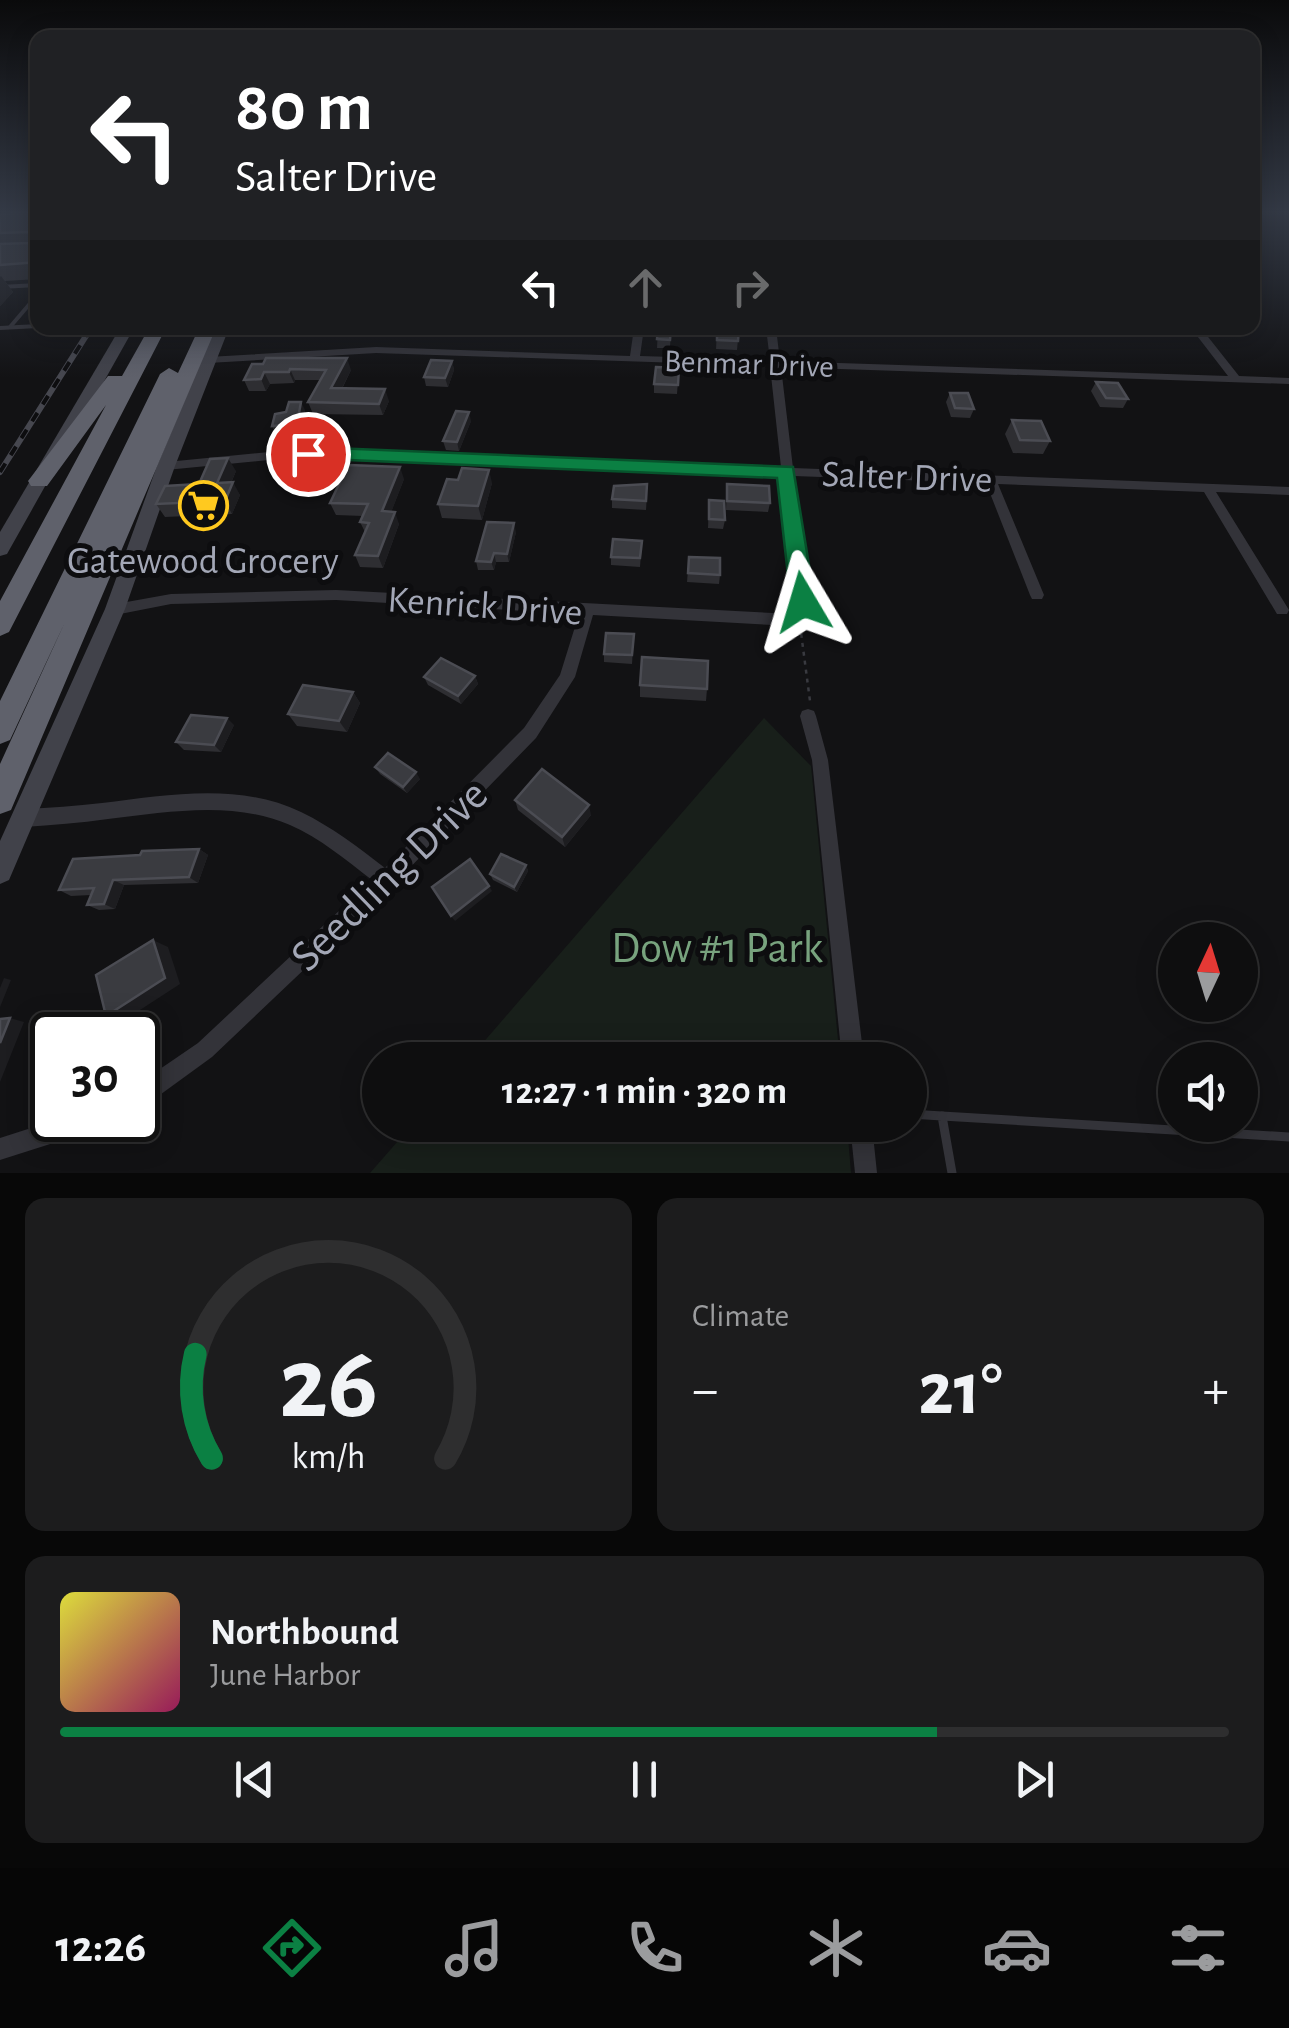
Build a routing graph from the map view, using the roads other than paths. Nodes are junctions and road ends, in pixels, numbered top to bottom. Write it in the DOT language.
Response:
graph roads {
  1 [pos="30,285"];
  2 [pos="0,287"];
  3 [pos="30,304"];
  4 [pos="30,327"];
  5 [pos="0,328"];
  6 [pos="10,328"];
  7 [pos="123,335"];
  8 [pos="150,335"];
  9 [pos="151,335"];
  10 [pos="638,335"];
  11 [pos="772,335"];
  12 [pos="1201,335"];
  13 [pos="206,336"];
  14 [pos="635,359"];
  15 [pos="775,365"];
  16 [pos="1235,378"];
  17 [pos="1289,381"];
  18 [pos="166,466"];
  19 [pos="786,472"];
  20 [pos="990,478"];
  21 [pos="39,481"];
  22 [pos="1207,487"];
  23 [pos="1289,491"];
  24 [pos="0,549"];
  25 [pos="1036,596"];
  26 [pos="59,609"];
  27 [pos="115,609"];
  28 [pos="1282,610"];
  29 [pos="587,611"];
  30 [pos="795,614"];
  31 [pos="0,625"];
  32 [pos="808,716"];
  33 [pos="0,731"];
  34 [pos="0,796"];
  35 [pos="24,818"];
  36 [pos="0,870"];
  37 [pos="386,880"];
  38 [pos="851,1042"];
  39 [pos="160,1082"];
  40 [pos="927,1115"];
  41 [pos="942,1116"];
  42 [pos="1289,1137"];
  43 [pos="30,1139"];
  44 [pos="863,1142"];
  45 [pos="0,1149"];
  46 [pos="866,1173"];
  47 [pos="952,1173"];
  1 -- 2 [label="lane"];
  3 -- 6 [label="lane"];
  4 -- 6 [label="lane"];
  5 -- 6 [label="lane"];
  7 -- 21 [label="main road"];
  8 -- 21 [label="highway"];
  9 -- 31 [label="highway"];
  10 -- 14 [label="street"];
  11 -- 15 [label="street"];
  12 -- 16 [label="street"];
  13 -- 14 [label="street, Benmar Drive"];
  13 -- 18 [label="main road"];
  13 -- 26 [label="highway"];
  13 -- 34 [label="highway"];
  14 -- 15 [label="street, Benmar Drive"];
  15 -- 16 [label="street, Benmar Drive"];
  15 -- 19 [label="street"];
  16 -- 17 [label="street, Benmar Drive"];
  18 -- 19 [label="street, Salter Drive"];
  18 -- 27 [label="main road"];
  19 -- 20 [label="street, Salter Drive"];
  19 -- 30 [label="street"];
  20 -- 22 [label="street, Salter Drive"];
  20 -- 25 [label="street"];
  21 -- 24 [label="main road"];
  22 -- 23 [label="street, Salter Drive"];
  22 -- 28 [label="street"];
  26 -- 33 [label="highway"];
  26 -- 34 [label="highway"];
  27 -- 29 [label="street, Kenrick Drive"];
  27 -- 35 [label="main road"];
  29 -- 30 [label="street, Kenrick Drive"];
  29 -- 37 [label="street, Seedling Drive"];
  32 -- 38 [label="street"];
  35 -- 36 [label="main road"];
  35 -- 37 [label="street"];
  37 -- 39 [label="street, Seedling Drive"];
  40 -- 41 [label="lane"];
  41 -- 42 [label="lane"];
  41 -- 47 [label="lane"];
  43 -- 45 [label="street"];
  44 -- 46 [label="street"];
}
